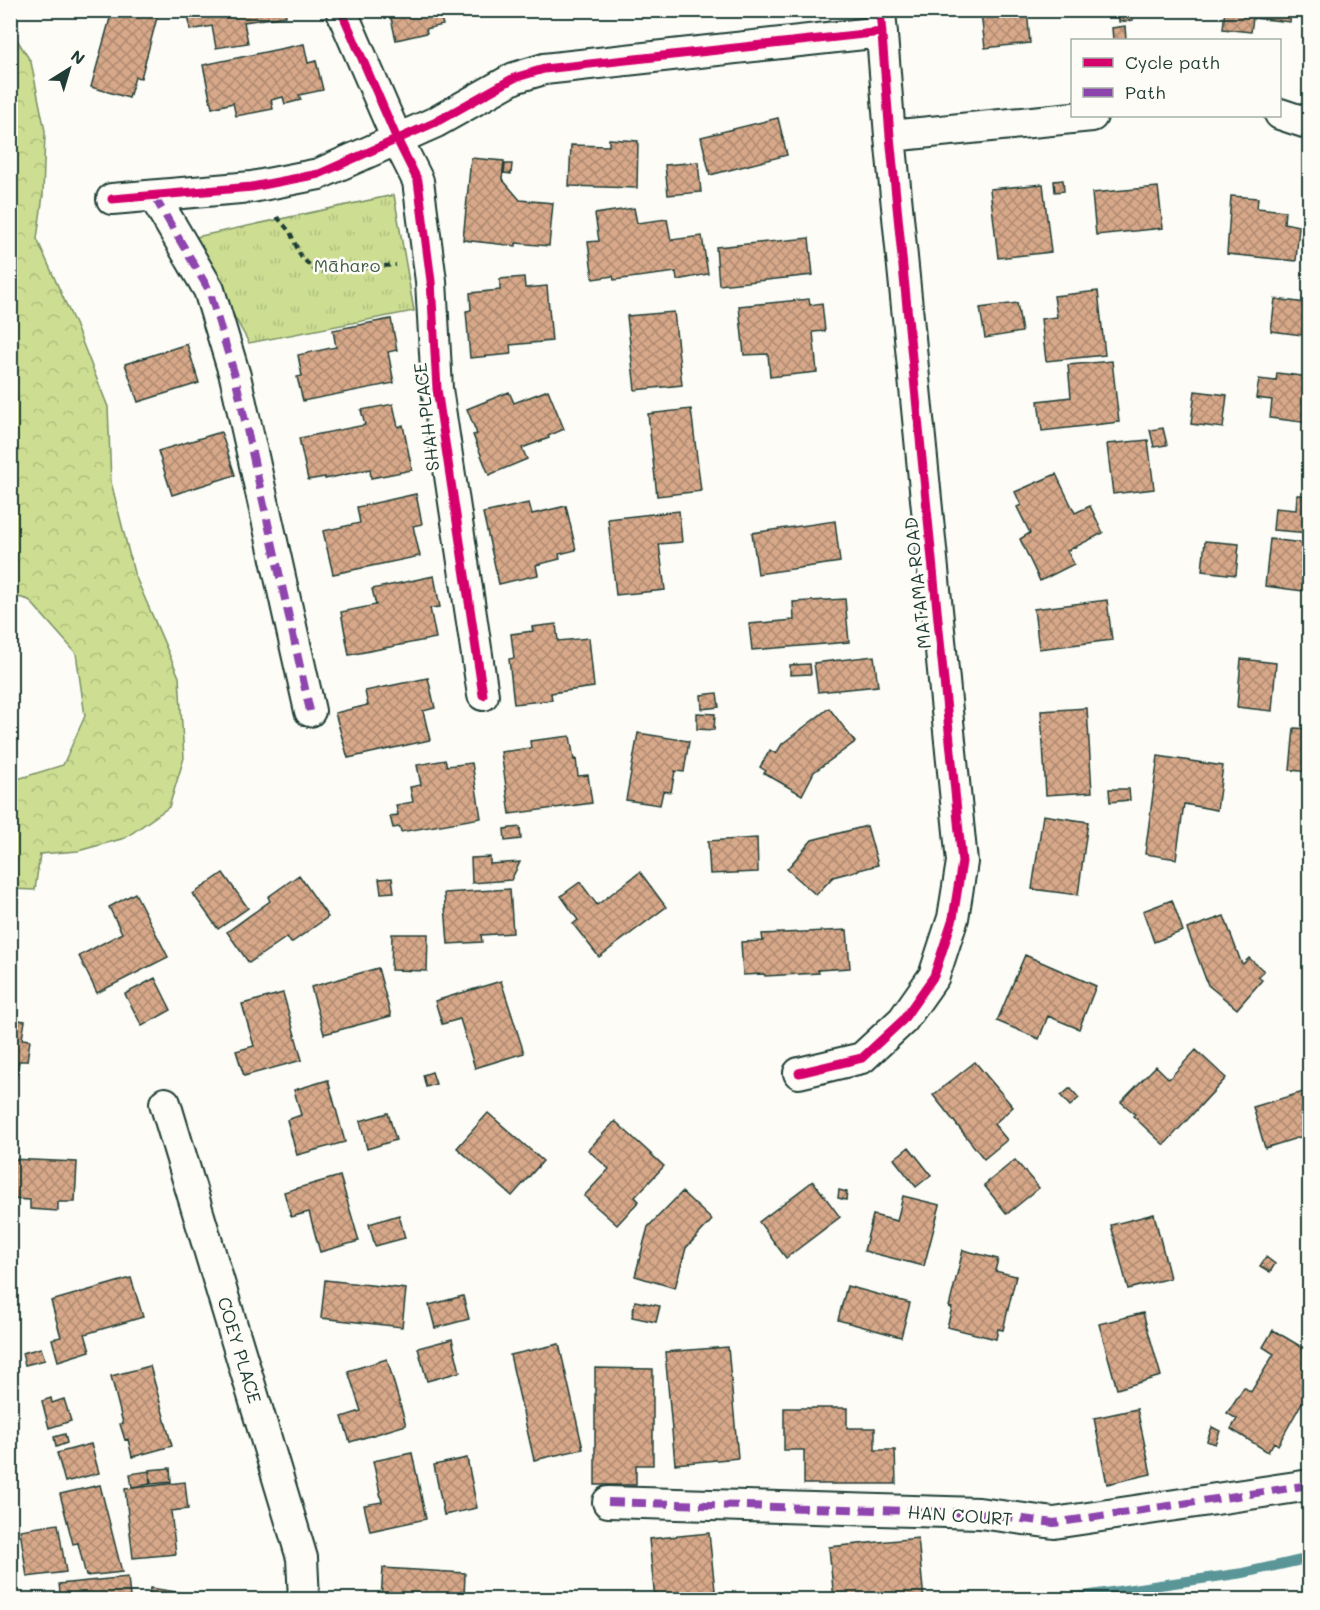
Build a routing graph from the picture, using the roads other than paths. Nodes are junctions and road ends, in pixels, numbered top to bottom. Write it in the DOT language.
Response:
graph roads {
  1 [pos="341,10"];
  2 [pos="881,21"];
  3 [pos="1281,114"];
  4 [pos="1082,117"];
  5 [pos="1310,124"];
  6 [pos="890,136"];
  7 [pos="397,139"];
  8 [pos="154,196"];
  9 [pos="112,199"];
  10 [pos="483,695"];
  11 [pos="310,711"];
  12 [pos="799,1073"];
  13 [pos="165,1103"];
  14 [pos="1310,1485"];
  15 [pos="608,1502"];
  16 [pos="304,1599"];
  1 -- 7 [label="street, SHAH PLACE"];
  2 -- 6 [label="street, MATAMA ROAD"];
  2 -- 7 [label="street"];
  3 -- 5 [label="street"];
  4 -- 6 [label="street"];
  6 -- 12 [label="street, MATAMA ROAD"];
  7 -- 8 [label="street"];
  7 -- 10 [label="street, SHAH PLACE"];
  8 -- 9 [label="street"];
  8 -- 11 [label="street"];
  13 -- 16 [label="street, COEY PLACE"];
  14 -- 15 [label="street, HAN COURT"];
}
